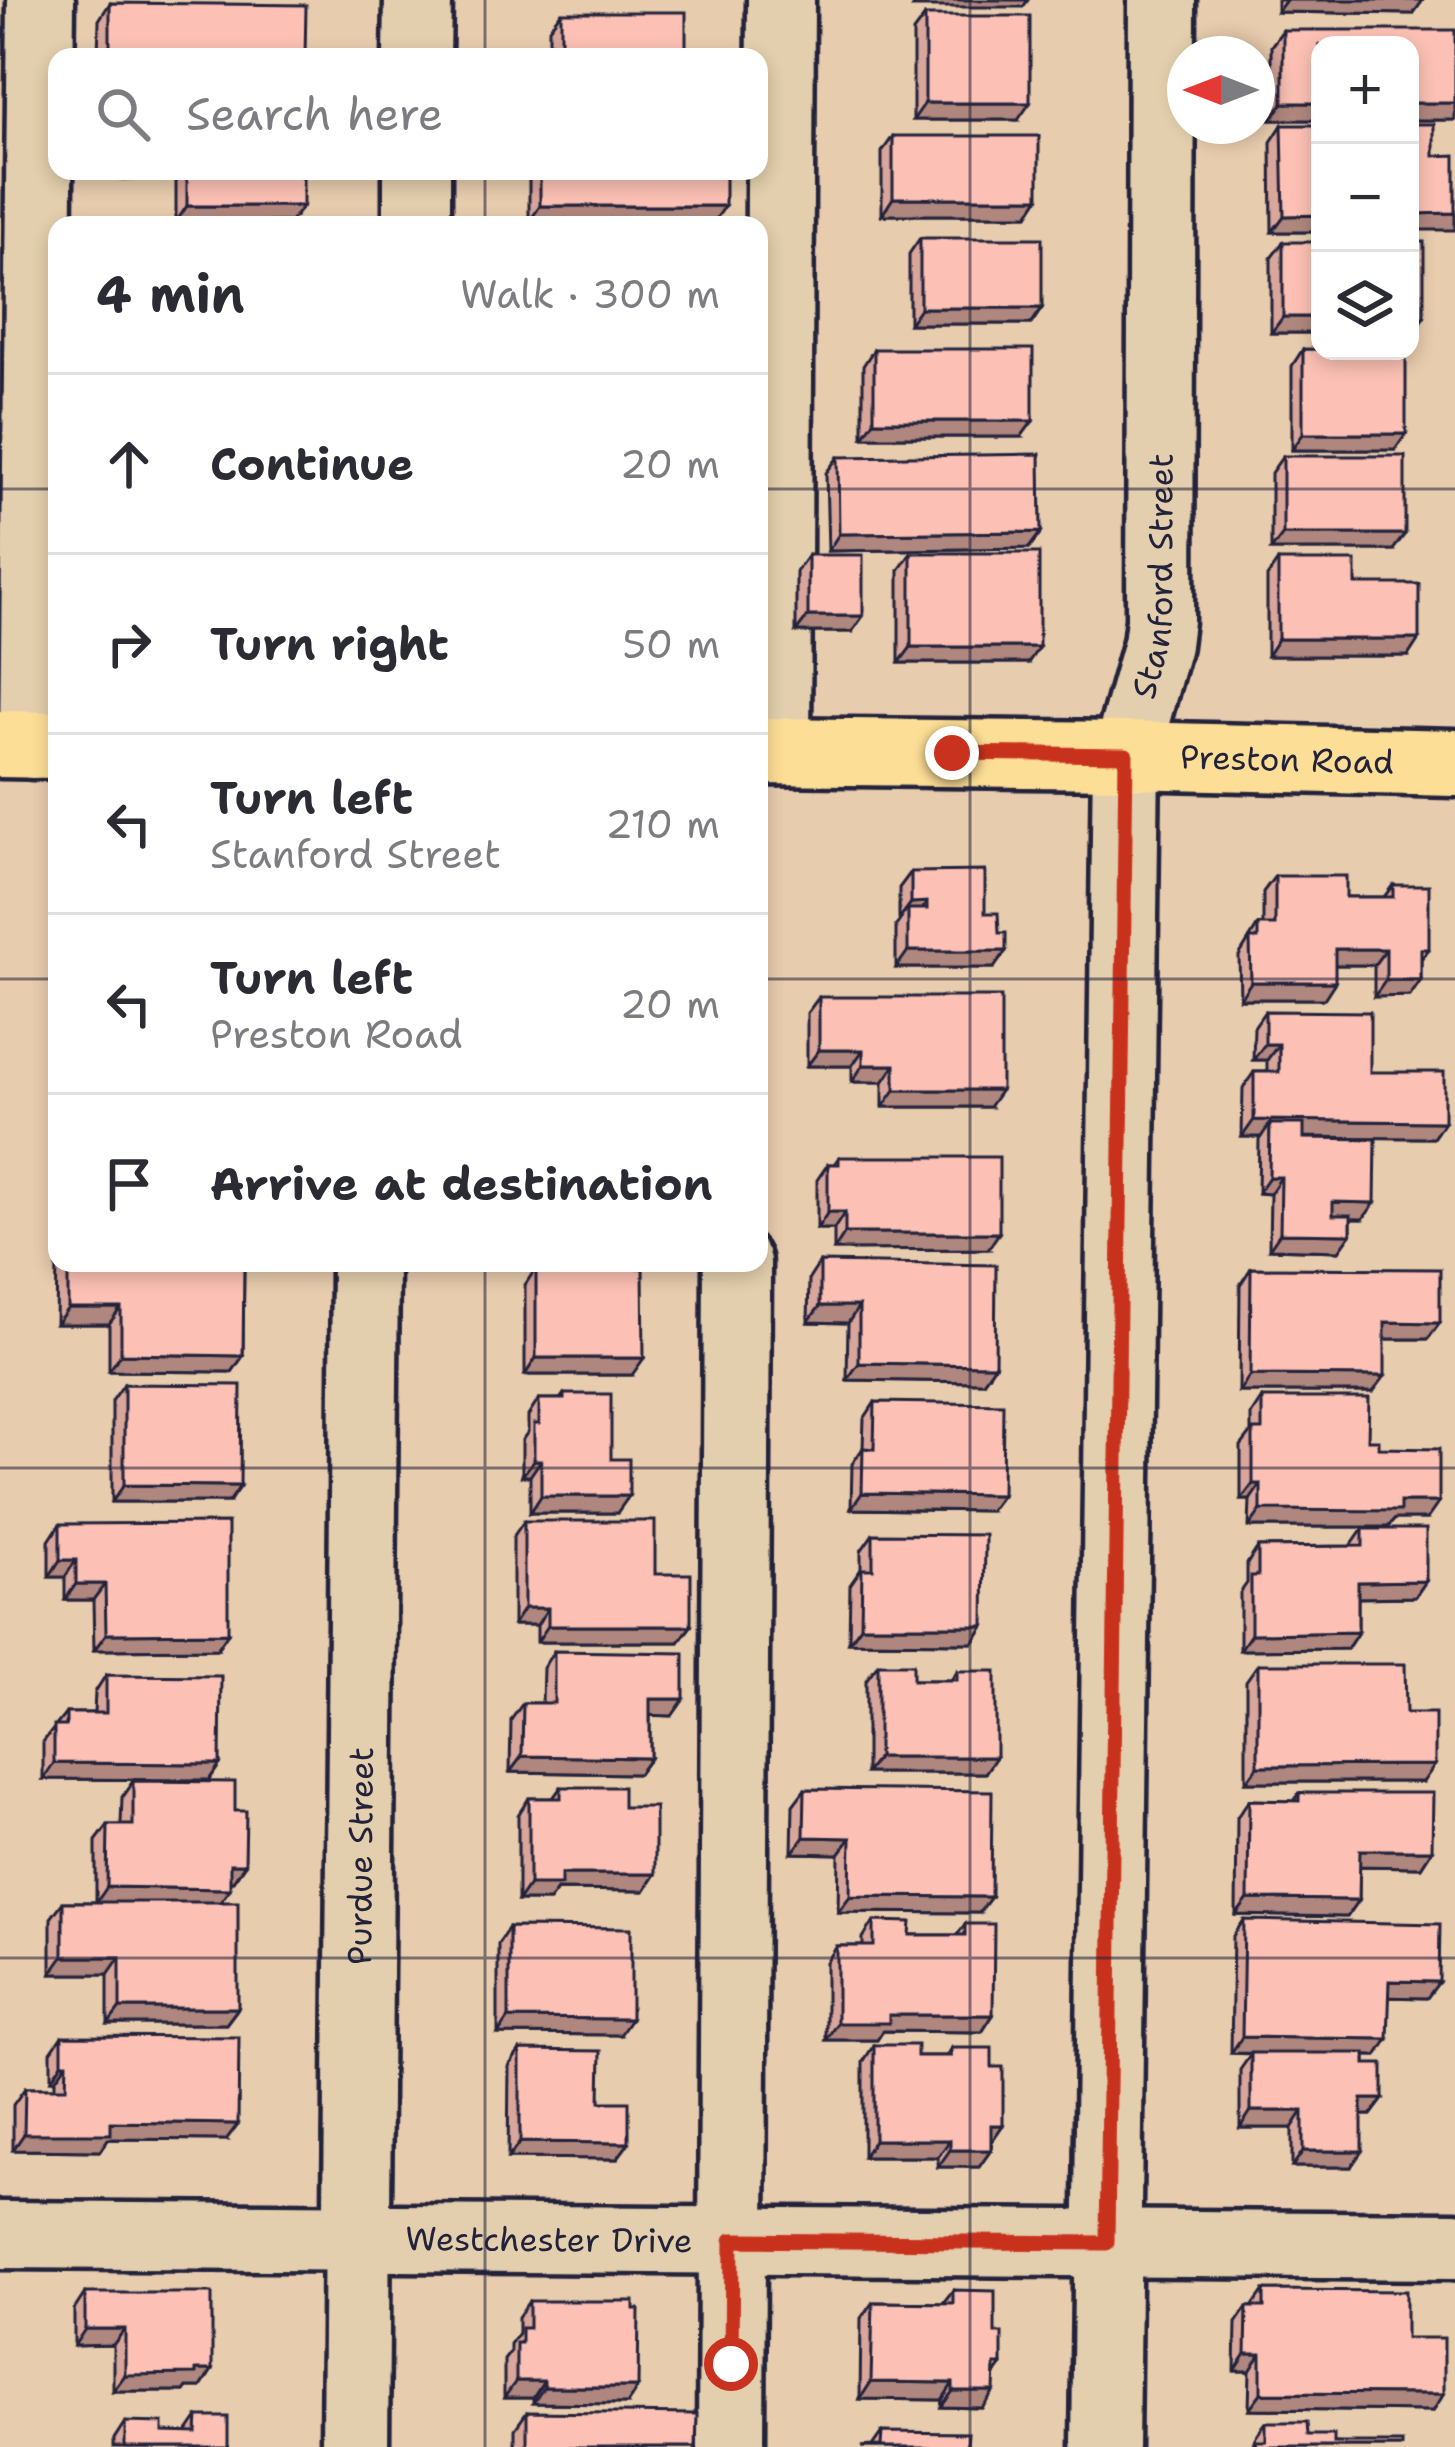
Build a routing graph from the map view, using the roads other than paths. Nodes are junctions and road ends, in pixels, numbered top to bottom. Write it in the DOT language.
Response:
graph roads {
  1 [pos="41,0"];
  2 [pos="418,0"];
  3 [pos="782,0"];
  4 [pos="1162,0"];
  5 [pos="418,48"];
  6 [pos="417,180"];
  7 [pos="417,216"];
  8 [pos="30,745"];
  9 [pos="768,751"];
  10 [pos="1126,755"];
  11 [pos="1455,763"];
  12 [pos="365,1272"];
  13 [pos="737,1272"];
  14 [pos="0,2235"];
  15 [pos="356,2238"];
  16 [pos="732,2240"];
  17 [pos="1107,2243"];
  18 [pos="1455,2246"];
  19 [pos="355,2447"];
  20 [pos="730,2447"];
  21 [pos="1105,2447"];
  1 -- 8 [label="street"];
  2 -- 5 [label="street"];
  3 -- 9 [label="street"];
  4 -- 10 [label="street, Stanford Street"];
  6 -- 7 [label="street"];
  9 -- 10 [label="main road, Preston Road"];
  10 -- 11 [label="main road, Preston Road"];
  10 -- 17 [label="street, Stanford Street"];
  12 -- 15 [label="street, Purdue Street"];
  13 -- 16 [label="street"];
  14 -- 15 [label="street, Westchester Drive"];
  15 -- 16 [label="street, Westchester Drive"];
  15 -- 19 [label="street, Purdue Street"];
  16 -- 17 [label="street, Westchester Drive"];
  16 -- 20 [label="street"];
  17 -- 18 [label="street, Westchester Drive"];
  17 -- 21 [label="street, Stanford Street"];
}
